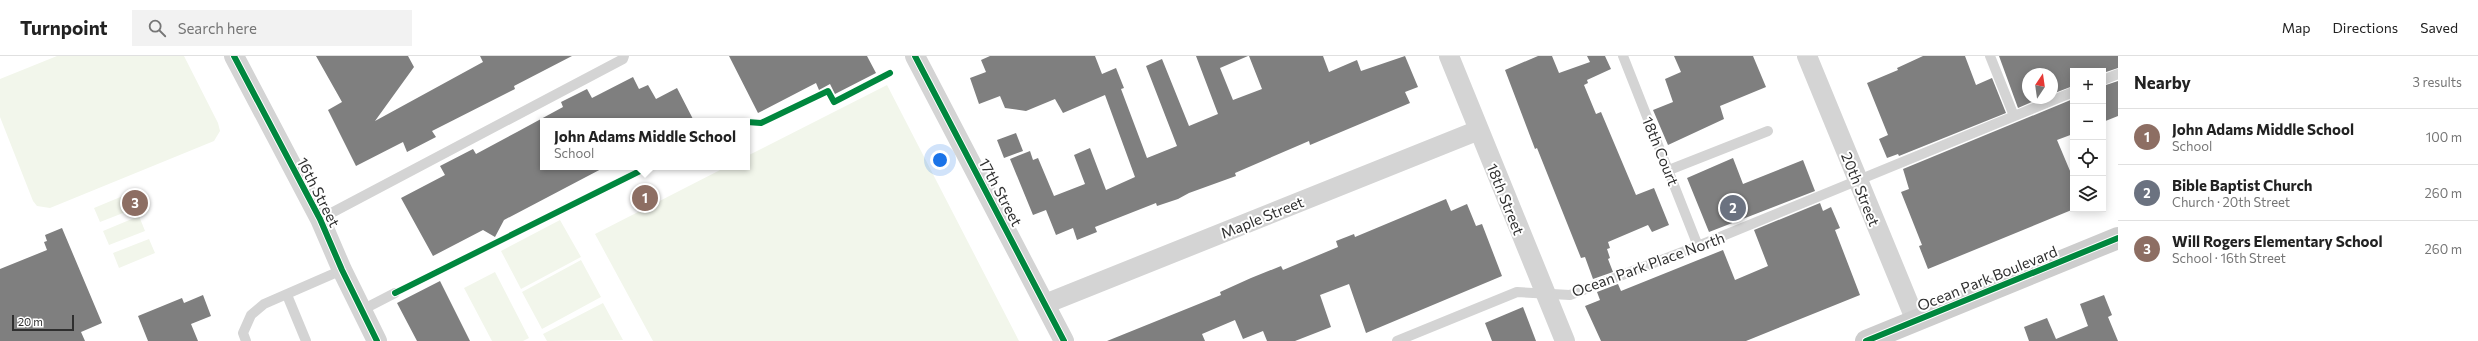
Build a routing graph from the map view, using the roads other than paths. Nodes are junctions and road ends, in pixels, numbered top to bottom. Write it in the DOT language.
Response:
graph roads {
  1 [pos="234,56"];
  2 [pos="624,56"];
  3 [pos="915,56"];
  4 [pos="1448,56"];
  5 [pos="1623,56"];
  6 [pos="1807,56"];
  7 [pos="1990,56"];
  8 [pos="2118,74"];
  9 [pos="2106,79"];
  10 [pos="2070,93"];
  11 [pos="2014,116"];
  12 [pos="1479,130"];
  13 [pos="1768,131"];
  14 [pos="1669,170"];
  15 [pos="1857,181"];
  16 [pos="320,219"];
  17 [pos="2118,238"];
  18 [pos="1698,246"];
  19 [pos="342,270"];
  20 [pos="395,293"];
  21 [pos="1544,293"];
  22 [pos="287,295"];
  23 [pos="1045,304"];
  24 [pos="362,310"];
  25 [pos="1916,321"];
  26 [pos="246,341"];
  27 [pos="306,341"];
  28 [pos="377,341"];
  29 [pos="1064,341"];
  30 [pos="1397,341"];
  31 [pos="1565,341"];
  32 [pos="1866,341"];
  1 -- 16 [label="street, 16th Street"];
  2 -- 16 [label="lane"];
  3 -- 23 [label="street, 17th Street"];
  4 -- 12 [label="street, 18th Street"];
  5 -- 14 [label="lane, 18th Court"];
  6 -- 15 [label="street, 20th Street"];
  7 -- 11 [label="lane"];
  8 -- 9 [label="lane"];
  10 -- 11 [label="lane, Ocean Park Place North"];
  11 -- 15 [label="lane, Ocean Park Place North"];
  12 -- 21 [label="street, 18th Street"];
  12 -- 23 [label="street, Maple Street"];
  13 -- 14 [label="lane"];
  14 -- 18 [label="lane, 18th Court"];
  15 -- 18 [label="lane, Ocean Park Place North"];
  15 -- 25 [label="street, 20th Street"];
  16 -- 19 [label="street, 16th Street"];
  17 -- 25 [label="street, Ocean Park Boulevard"];
  18 -- 21 [label="lane, Ocean Park Place North"];
  19 -- 22 [label="lane"];
  19 -- 24 [label="street, 16th Street"];
  20 -- 24 [label="lane"];
  21 -- 30 [label="lane, Ocean Park Place North"];
  21 -- 31 [label="street, 18th Street"];
  22 -- 26 [label="lane"];
  22 -- 27 [label="lane"];
  23 -- 29 [label="street, 17th Street"];
  24 -- 28 [label="street, 16th Street"];
  25 -- 32 [label="street, Ocean Park Boulevard"];
}
